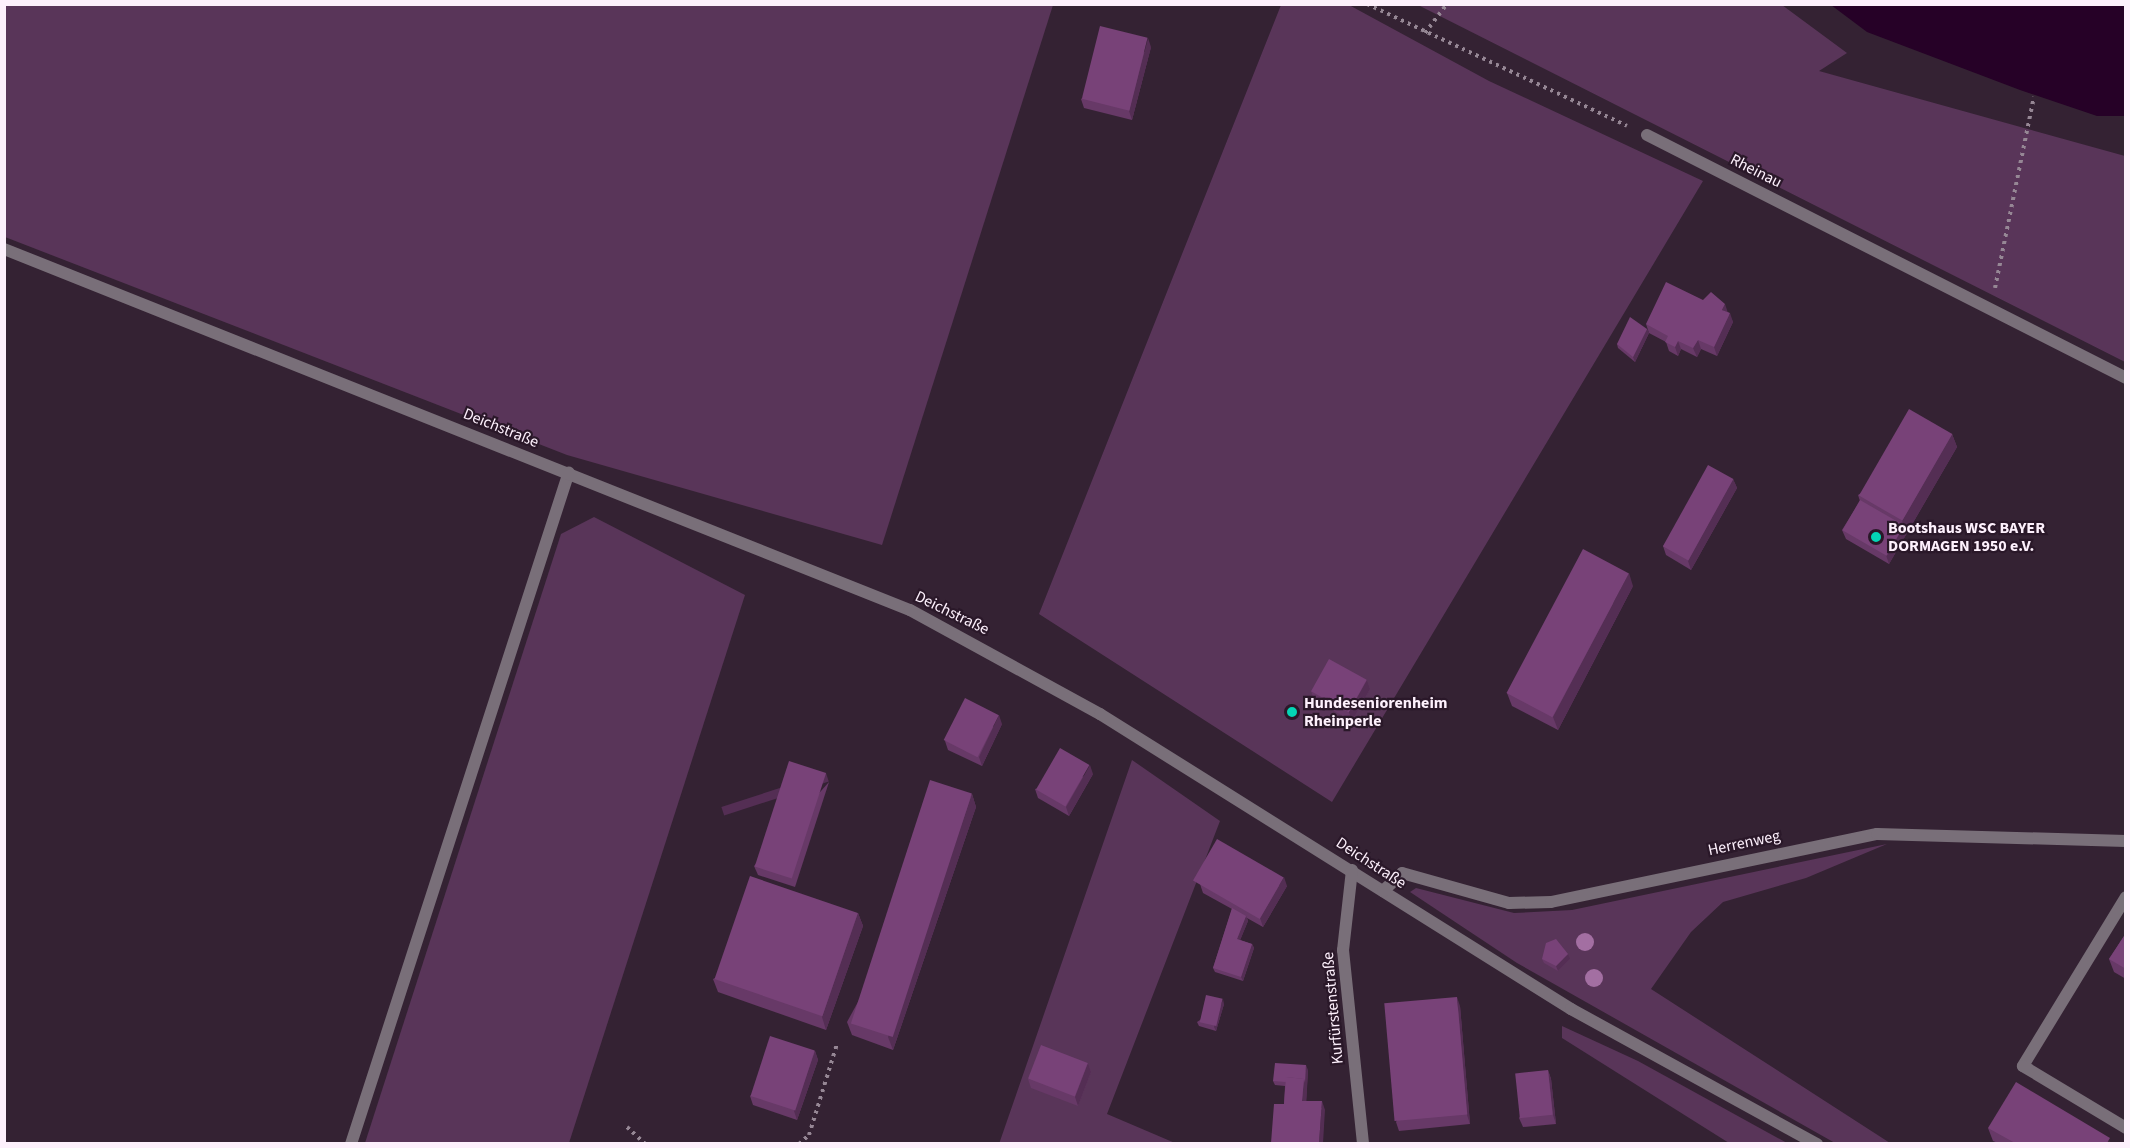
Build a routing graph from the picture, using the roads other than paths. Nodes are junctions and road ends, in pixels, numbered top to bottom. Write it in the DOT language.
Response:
graph roads {
  1 [pos="1647,135"];
  2 [pos="4,249"];
  3 [pos="2126,378"];
  4 [pos="569,472"];
  5 [pos="2126,841"];
  6 [pos="1352,870"];
  7 [pos="1383,891"];
  8 [pos="2126,897"];
  9 [pos="2126,1128"];
  10 [pos="351,1143"];
  11 [pos="1363,1143"];
  12 [pos="1817,1143"];
  1 -- 3 [label="street, Rheinau"];
  2 -- 4 [label="street, Deichstraße"];
  4 -- 6 [label="street, Deichstraße"];
  4 -- 10 [label="street"];
  5 -- 7 [label="street, Herrenweg"];
  6 -- 7 [label="street, Deichstraße"];
  6 -- 11 [label="street, Kurfürstenstraße"];
  7 -- 12 [label="street, Deichstraße"];
  8 -- 9 [label="street"];
}
